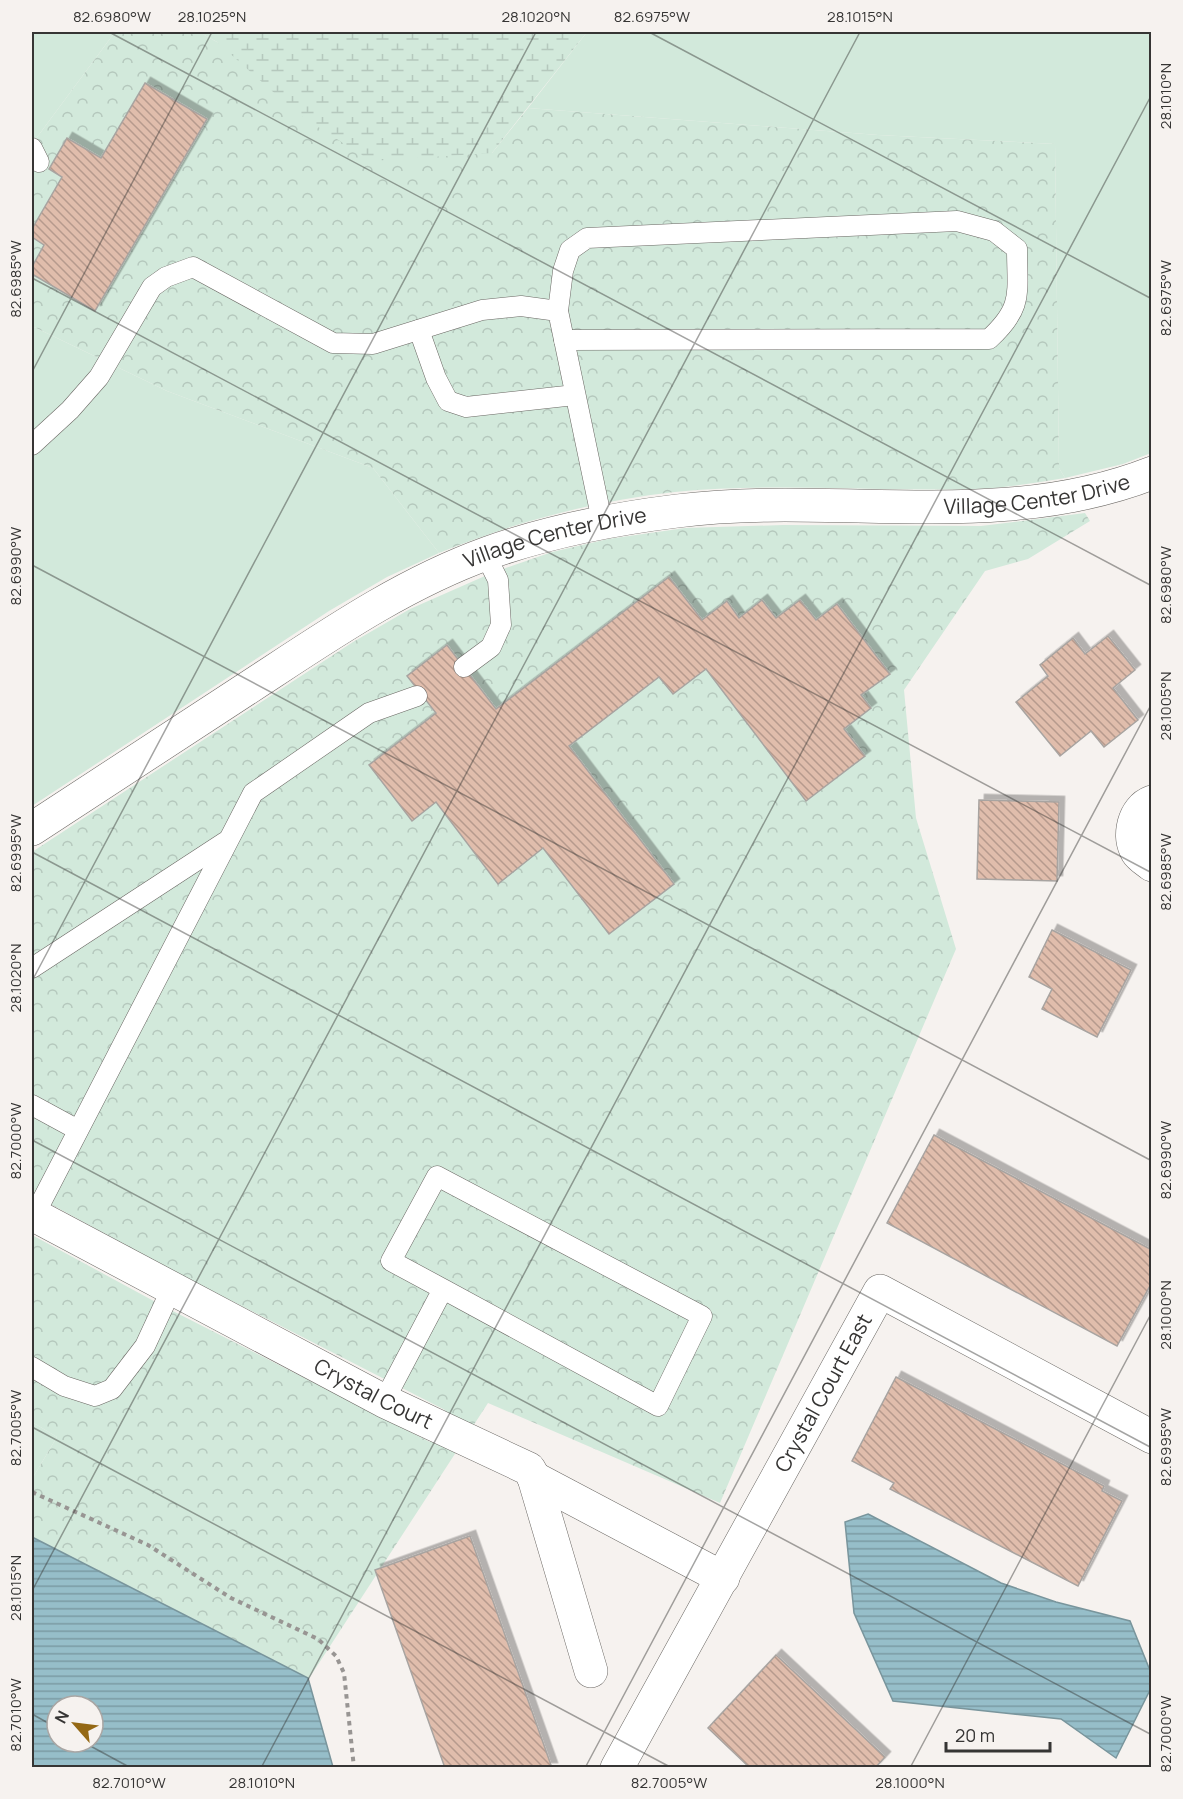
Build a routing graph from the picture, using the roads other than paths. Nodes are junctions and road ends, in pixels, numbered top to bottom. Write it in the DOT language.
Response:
graph roads {
  1 [pos="558,311"];
  2 [pos="419,330"];
  3 [pos="564,340"];
  4 [pos="575,395"];
  5 [pos="32,445"];
  6 [pos="1152,473"];
  7 [pos="602,521"];
  8 [pos="492,567"];
  9 [pos="464,667"];
  10 [pos="417,696"];
  11 [pos="1152,802"];
  12 [pos="32,829"];
  13 [pos="228,840"];
  14 [pos="1152,865"];
  15 [pos="32,968"];
  16 [pos="32,1105"];
  17 [pos="78,1130"];
  18 [pos="33,1215"];
  19 [pos="443,1289"];
  20 [pos="171,1290"];
  21 [pos="32,1367"];
  22 [pos="384,1401"];
  23 [pos="1152,1437"];
  24 [pos="534,1478"];
  25 [pos="723,1578"];
  26 [pos="591,1671"];
  27 [pos="617,1767"];
  1 -- 2 [label="lane"];
  1 -- 3 [label="lane"];
  1 -- 3 [label="lane"];
  2 -- 4 [label="lane"];
  2 -- 5 [label="lane"];
  3 -- 4 [label="lane"];
  4 -- 7 [label="lane"];
  6 -- 7 [label="street, Village Center Drive"];
  7 -- 8 [label="street, Village Center Drive"];
  8 -- 9 [label="lane"];
  8 -- 12 [label="street, Village Center Drive"];
  10 -- 13 [label="lane"];
  11 -- 14 [label="street"];
  13 -- 15 [label="lane"];
  13 -- 17 [label="lane"];
  16 -- 17 [label="lane"];
  17 -- 18 [label="lane"];
  18 -- 20 [label="street, Crystal Court"];
  19 -- 19 [label="lane"];
  19 -- 22 [label="lane"];
  20 -- 21 [label="lane"];
  20 -- 22 [label="street, Crystal Court"];
  22 -- 24 [label="street, Crystal Court"];
  23 -- 25 [label="street, Crystal Court East"];
  24 -- 25 [label="street, Crystal Court"];
  24 -- 26 [label="street"];
  25 -- 27 [label="street, Crystal Court East"];
}
